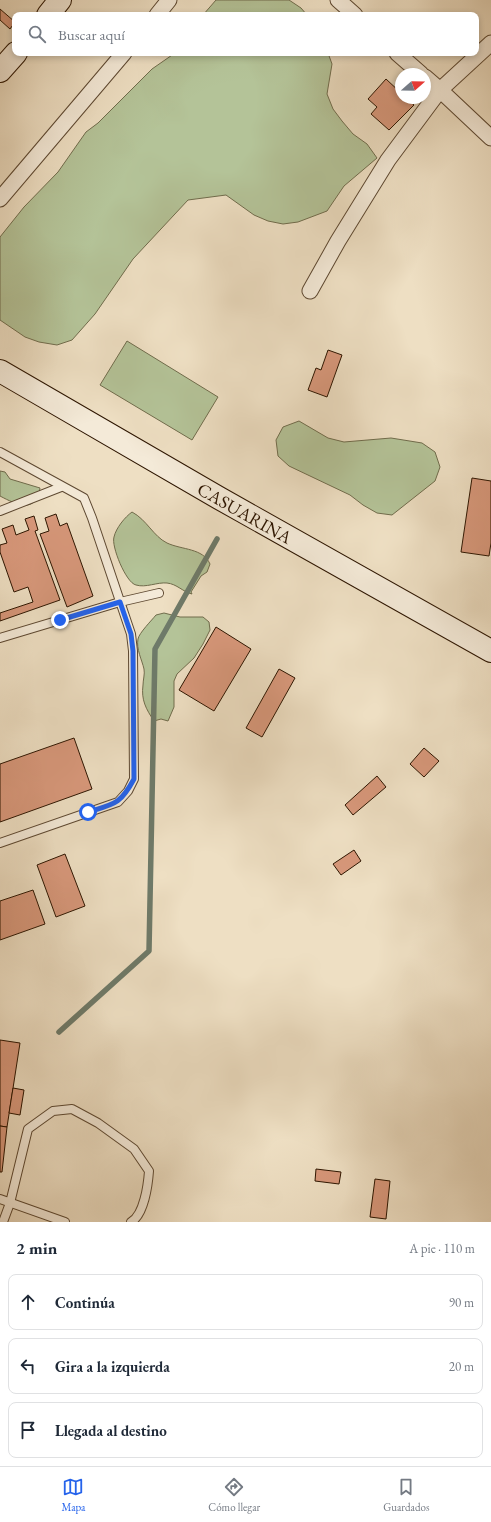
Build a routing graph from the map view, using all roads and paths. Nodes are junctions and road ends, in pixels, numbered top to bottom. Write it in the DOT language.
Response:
graph roads {
  1 [pos="60,0"];
  2 [pos="169,0"];
  3 [pos="338,0"];
  4 [pos="50,12"];
  5 [pos="159,12"];
  6 [pos="351,12"];
  7 [pos="491,43"];
  8 [pos="479,54"];
  9 [pos="13,56"];
  10 [pos="121,56"];
  11 [pos="400,56"];
  12 [pos="477,56"];
  13 [pos="414,68"];
  14 [pos="0,71"];
  15 [pos="431,83"];
  16 [pos="440,90"];
  17 [pos="491,138"];
  18 [pos="0,199"];
  19 [pos="310,290"];
  20 [pos="0,371"];
  21 [pos="0,452"];
  22 [pos="61,487"];
  23 [pos="0,511"];
  24 [pos="160,592"];
  25 [pos="120,602"];
  26 [pos="0,638"];
  27 [pos="491,651"];
  28 [pos="0,843"];
  29 [pos="0,1199"];
  30 [pos="10,1203"];
  31 [pos="136,1221"];
  32 [pos="3,1222"];
  33 [pos="65,1222"];
  1 -- 4 [label="street"];
  2 -- 5 [label="street"];
  3 -- 6 [label="street"];
  7 -- 8 [label="street"];
  9 -- 14 [label="street"];
  10 -- 18 [label="street"];
  11 -- 13 [label="street"];
  12 -- 16 [label="street"];
  15 -- 16 [label="street"];
  16 -- 17 [label="street"];
  16 -- 19 [label="street"];
  20 -- 27 [label="street, CASUARINA"];
  21 -- 22 [label="lane"];
  22 -- 23 [label="lane"];
  22 -- 25 [label="lane"];
  24 -- 25 [label="lane"];
  25 -- 26 [label="lane"];
  25 -- 28 [label="lane"];
  29 -- 30 [label="lane"];
  30 -- 31 [label="lane"];
  30 -- 32 [label="lane"];
  30 -- 33 [label="lane"];
}
